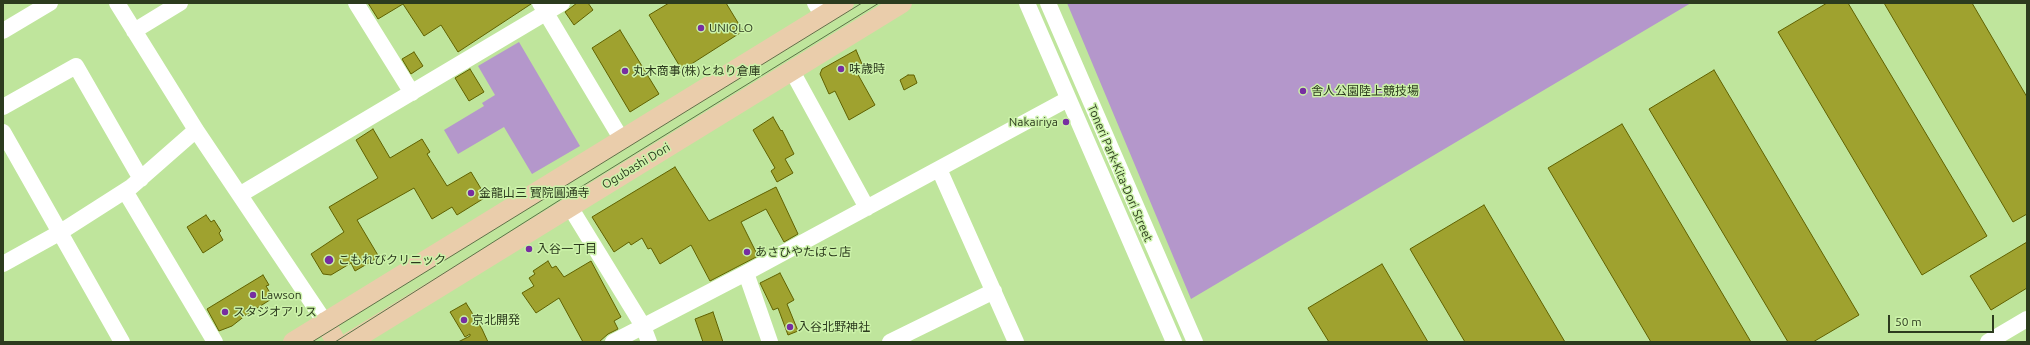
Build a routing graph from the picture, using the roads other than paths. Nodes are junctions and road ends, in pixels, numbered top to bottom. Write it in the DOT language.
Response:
graph roads {
  1 [pos="50,3"];
  2 [pos="117,3"];
  3 [pos="180,3"];
  4 [pos="356,3"];
  5 [pos="562,3"];
  6 [pos="844,3"];
  7 [pos="902,3"];
  8 [pos="1027,3"];
  9 [pos="1048,3"];
  10 [pos="543,8"];
  11 [pos="819,10"];
  12 [pos="3,31"];
  13 [pos="134,31"];
  14 [pos="792,71"];
  15 [pos="412,93"];
  16 [pos="1068,99"];
  17 [pos="3,107"];
  18 [pos="196,130"];
  19 [pos="3,132"];
  20 [pos="622,140"];
  21 [pos="939,169"];
  22 [pos="141,179"];
  23 [pos="125,191"];
  24 [pos="241,194"];
  25 [pos="570,207"];
  26 [pos="867,208"];
  27 [pos="59,233"];
  28 [pos="3,264"];
  29 [pos="746,273"];
  30 [pos="994,291"];
  31 [pos="2027,319"];
  32 [pos="325,322"];
  33 [pos="643,326"];
  34 [pos="122,342"];
  35 [pos="215,342"];
  36 [pos="293,342"];
  37 [pos="336,342"];
  38 [pos="350,342"];
  39 [pos="613,342"];
  40 [pos="649,342"];
  41 [pos="770,342"];
  42 [pos="890,342"];
  43 [pos="1016,342"];
  44 [pos="1174,342"];
  45 [pos="1195,342"];
  46 [pos="1988,342"];
  1 -- 12 [label="street"];
  2 -- 13 [label="street"];
  3 -- 13 [label="street"];
  4 -- 15 [label="street"];
  5 -- 10 [label="street"];
  6 -- 11 [label="main road"];
  7 -- 14 [label="main road, Ogubashi Dori"];
  8 -- 16 [label="street, Toneri Park-Kita-Dori Street"];
  9 -- 45 [label="street, Toneri Park-Kita-Dori Street"];
  10 -- 15 [label="street"];
  10 -- 20 [label="street"];
  11 -- 20 [label="main road"];
  13 -- 18 [label="street"];
  14 -- 25 [label="main road, Ogubashi Dori"];
  14 -- 26 [label="street"];
  15 -- 24 [label="street"];
  16 -- 21 [label="street"];
  16 -- 44 [label="street, Toneri Park-Kita-Dori Street"];
  17 -- 22 [label="street"];
  18 -- 22 [label="street"];
  18 -- 24 [label="street"];
  19 -- 27 [label="street"];
  20 -- 32 [label="main road"];
  21 -- 26 [label="street"];
  21 -- 30 [label="street"];
  22 -- 23 [label="street"];
  23 -- 27 [label="street"];
  23 -- 35 [label="street"];
  24 -- 32 [label="street"];
  25 -- 33 [label="street"];
  25 -- 38 [label="main road, Ogubashi Dori"];
  26 -- 29 [label="street"];
  27 -- 28 [label="street"];
  27 -- 34 [label="street"];
  29 -- 33 [label="street"];
  29 -- 41 [label="street"];
  30 -- 42 [label="street"];
  30 -- 43 [label="street"];
  31 -- 46 [label="street"];
  32 -- 36 [label="main road"];
  32 -- 37 [label="main road"];
  33 -- 39 [label="street"];
  33 -- 40 [label="street"];
}
